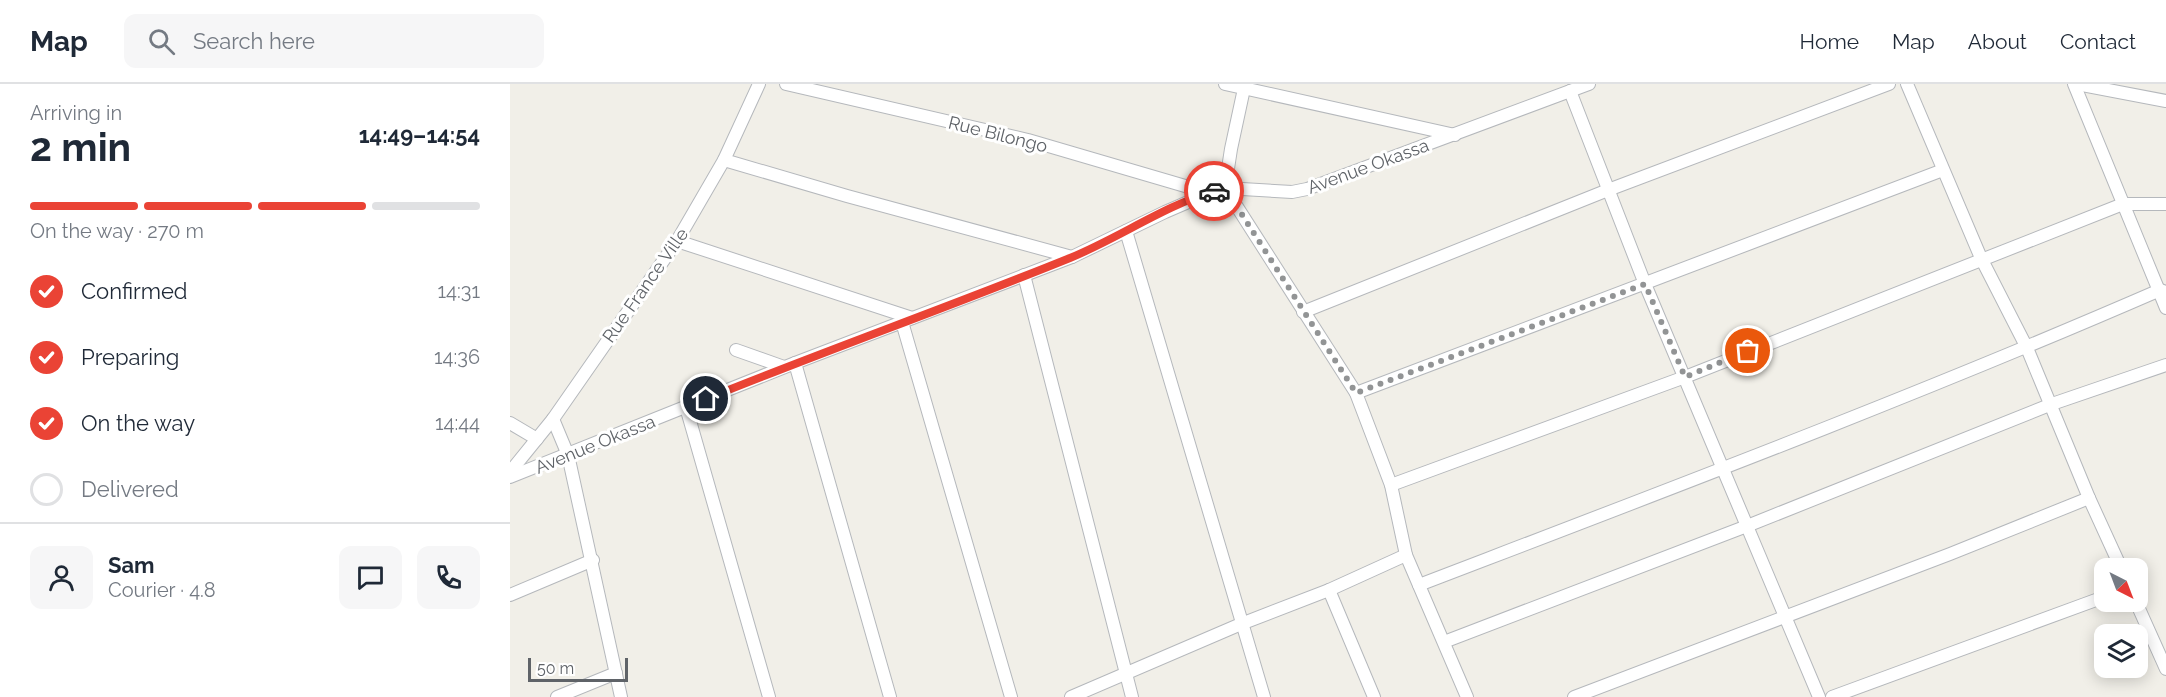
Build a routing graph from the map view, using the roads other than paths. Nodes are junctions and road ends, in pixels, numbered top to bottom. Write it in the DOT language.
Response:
graph roads {
  1 [pos="759,84"];
  2 [pos="786,84"];
  3 [pos="1225,84"];
  4 [pos="1588,84"];
  5 [pos="1889,84"];
  6 [pos="1907,84"];
  7 [pos="2075,84"];
  8 [pos="1245,86"];
  9 [pos="1570,91"];
  10 [pos="2166,101"];
  11 [pos="1455,135"];
  12 [pos="724,160"];
  13 [pos="1943,170"];
  14 [pos="1225,188"];
  15 [pos="1608,190"];
  16 [pos="1209,193"];
  17 [pos="2123,204"];
  18 [pos="2166,204"];
  19 [pos="1126,231"];
  20 [pos="677,241"];
  21 [pos="1072,257"];
  22 [pos="1981,258"];
  23 [pos="1024,275"];
  24 [pos="1645,284"];
  25 [pos="2163,291"];
  26 [pos="2166,308"];
  27 [pos="1303,312"];
  28 [pos="907,320"];
  29 [pos="2027,348"];
  30 [pos="735,350"];
  31 [pos="789,365"];
  32 [pos="2166,365"];
  33 [pos="1685,377"];
  34 [pos="1356,393"];
  35 [pos="2052,404"];
  36 [pos="686,407"];
  37 [pos="553,419"];
  38 [pos="510,423"];
  39 [pos="537,439"];
  40 [pos="568,455"];
  41 [pos="1724,468"];
  42 [pos="510,472"];
  43 [pos="510,477"];
  44 [pos="1391,485"];
  45 [pos="2089,498"];
  46 [pos="1747,526"];
  47 [pos="1406,555"];
  48 [pos="2116,558"];
  49 [pos="592,560"];
  50 [pos="1419,585"];
  51 [pos="1329,590"];
  52 [pos="510,595"];
  53 [pos="2094,601"];
  54 [pos="2141,612"];
  55 [pos="1785,616"];
  56 [pos="1241,624"];
  57 [pos="1444,642"];
  58 [pos="2163,656"];
  59 [pos="2166,669"];
  60 [pos="616,673"];
  61 [pos="1125,675"];
  62 [pos="557,697"];
  63 [pos="621,697"];
  64 [pos="770,697"];
  65 [pos="890,697"];
  66 [pos="1011,697"];
  67 [pos="1071,697"];
  68 [pos="1132,697"];
  69 [pos="1264,697"];
  70 [pos="1374,697"];
  71 [pos="1467,697"];
  72 [pos="1574,697"];
  73 [pos="1819,697"];
  74 [pos="1832,697"];
  1 -- 12 [label="street, Rue France Ville"];
  2 -- 16 [label="street, Rue Bilongo"];
  3 -- 8 [label="street"];
  4 -- 9 [label="street, Avenue Okassa"];
  5 -- 15 [label="street"];
  6 -- 13 [label="street"];
  7 -- 10 [label="street"];
  7 -- 17 [label="street"];
  8 -- 11 [label="street"];
  8 -- 14 [label="street"];
  9 -- 11 [label="street, Avenue Okassa"];
  9 -- 15 [label="street"];
  11 -- 14 [label="street, Avenue Okassa"];
  12 -- 20 [label="street, Rue France Ville"];
  12 -- 21 [label="street"];
  13 -- 22 [label="street"];
  13 -- 24 [label="street"];
  14 -- 16 [label="street, Avenue Okassa"];
  14 -- 27 [label="street"];
  15 -- 24 [label="street"];
  15 -- 27 [label="street"];
  16 -- 19 [label="street, Avenue Okassa"];
  17 -- 18 [label="street"];
  17 -- 22 [label="street"];
  17 -- 25 [label="street"];
  19 -- 21 [label="street, Avenue Okassa"];
  19 -- 56 [label="street"];
  20 -- 28 [label="street"];
  20 -- 37 [label="street, Rue France Ville"];
  21 -- 23 [label="street, Avenue Okassa"];
  22 -- 29 [label="street"];
  22 -- 33 [label="street"];
  23 -- 28 [label="street, Avenue Okassa"];
  23 -- 61 [label="street"];
  24 -- 33 [label="street"];
  24 -- 34 [label="street"];
  25 -- 26 [label="street"];
  25 -- 29 [label="street"];
  27 -- 34 [label="street"];
  28 -- 31 [label="street, Avenue Okassa"];
  28 -- 66 [label="street"];
  29 -- 35 [label="street"];
  29 -- 41 [label="street"];
  30 -- 31 [label="street"];
  31 -- 36 [label="street, Avenue Okassa"];
  31 -- 65 [label="street"];
  32 -- 35 [label="street"];
  33 -- 41 [label="street"];
  33 -- 44 [label="street"];
  34 -- 44 [label="street"];
  35 -- 45 [label="street"];
  35 -- 46 [label="street"];
  36 -- 40 [label="street, Avenue Okassa"];
  36 -- 64 [label="street"];
  37 -- 39 [label="street, Rue France Ville"];
  37 -- 40 [label="street"];
  38 -- 39 [label="street"];
  39 -- 42 [label="street, Rue France Ville"];
  40 -- 43 [label="street, Avenue Okassa"];
  40 -- 49 [label="street"];
  41 -- 46 [label="street"];
  41 -- 50 [label="street"];
  44 -- 47 [label="street"];
  45 -- 48 [label="street"];
  45 -- 55 [label="street"];
  46 -- 55 [label="street"];
  46 -- 57 [label="street"];
  47 -- 50 [label="street"];
  47 -- 51 [label="street"];
  49 -- 52 [label="street"];
  49 -- 60 [label="street"];
  50 -- 57 [label="street"];
  51 -- 56 [label="street"];
  51 -- 70 [label="street"];
  53 -- 74 [label="street"];
  54 -- 58 [label="street"];
  55 -- 72 [label="street"];
  55 -- 73 [label="street"];
  56 -- 61 [label="street"];
  56 -- 69 [label="street"];
  57 -- 71 [label="street"];
  58 -- 59 [label="street"];
  60 -- 62 [label="street"];
  60 -- 63 [label="street"];
  61 -- 67 [label="street"];
  61 -- 68 [label="street"];
}
